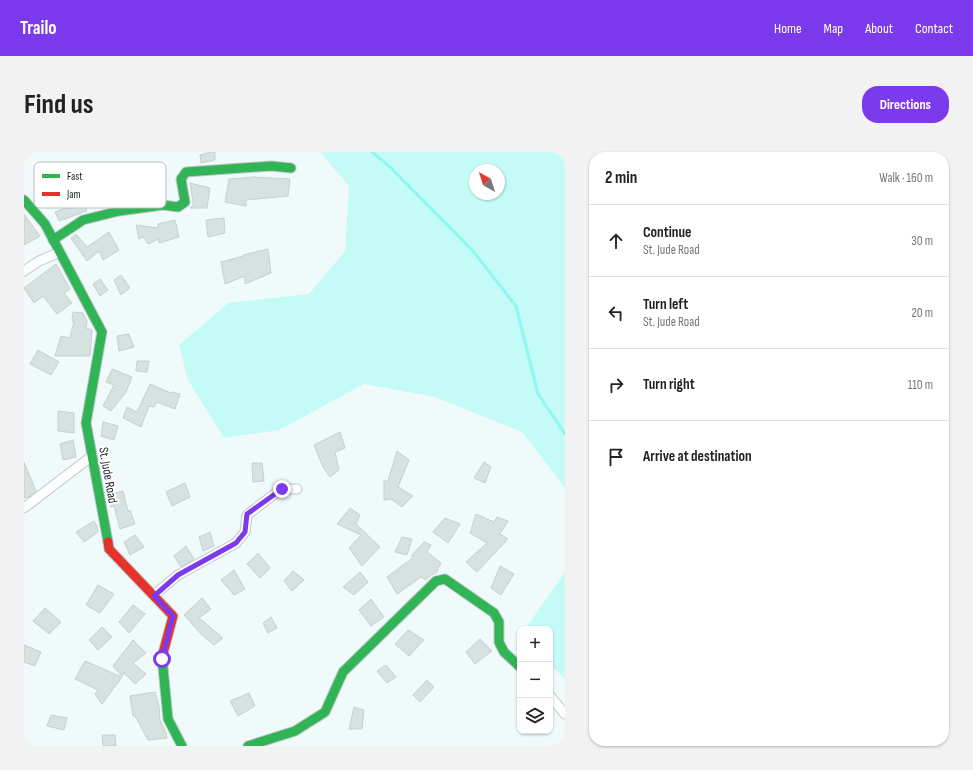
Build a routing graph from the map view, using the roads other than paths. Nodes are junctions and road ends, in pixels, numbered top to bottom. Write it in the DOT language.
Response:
graph roads {
  1 [pos="291,168"];
  2 [pos="24,200"];
  3 [pos="166,205"];
  4 [pos="141,208"];
  5 [pos="53,240"];
  6 [pos="60,252"];
  7 [pos="24,271"];
  8 [pos="92,456"];
  9 [pos="297,489"];
  10 [pos="24,508"];
  11 [pos="154,596"];
  12 [pos="517,664"];
  13 [pos="552,698"];
  14 [pos="565,714"];
  15 [pos="182,746"];
  16 [pos="248,746"];
  1 -- 3 [label="street"];
  2 -- 5 [label="street, St. Jude Road"];
  4 -- 5 [label="street"];
  5 -- 6 [label="street, St. Jude Road"];
  6 -- 7 [label="street"];
  6 -- 8 [label="street, St. Jude Road"];
  8 -- 10 [label="street"];
  8 -- 11 [label="street, St. Jude Road"];
  9 -- 11 [label="street"];
  11 -- 15 [label="street, St. Jude Road"];
  12 -- 16 [label="street"];
  13 -- 14 [label="street"];
}
